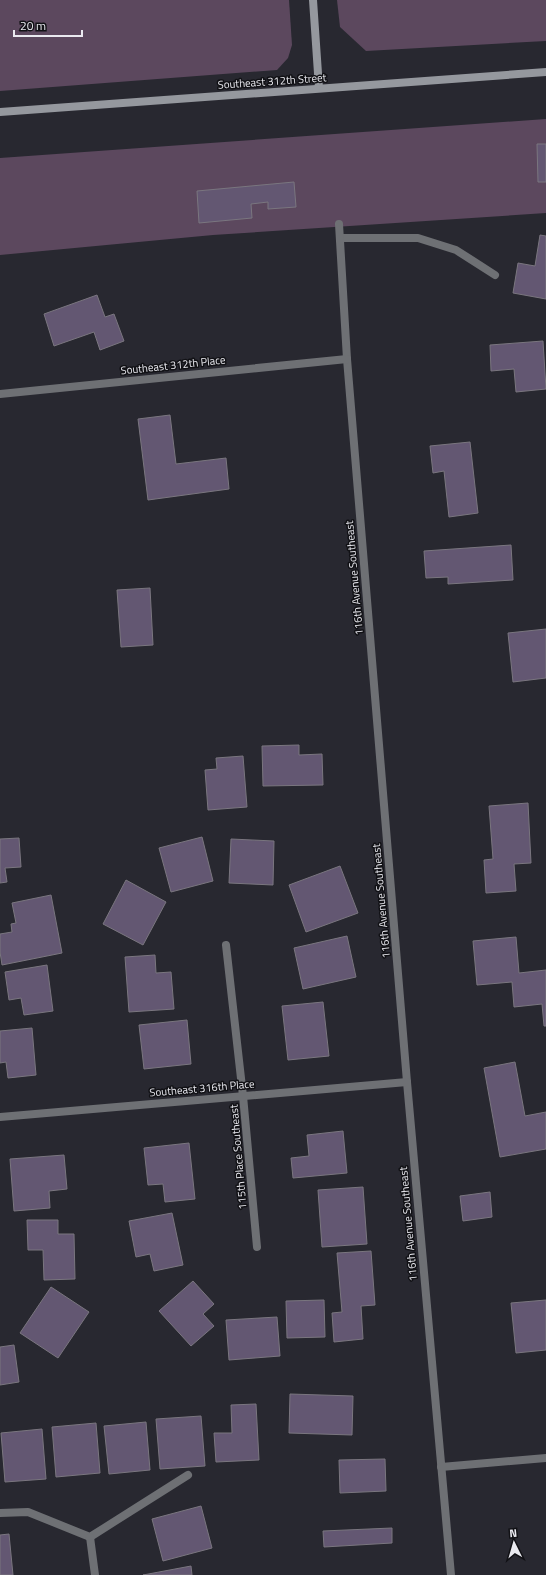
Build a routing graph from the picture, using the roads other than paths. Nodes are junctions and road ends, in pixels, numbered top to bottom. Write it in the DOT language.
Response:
graph roads {
  1 [pos="313,0"];
  2 [pos="546,72"];
  3 [pos="319,88"];
  4 [pos="0,112"];
  5 [pos="339,224"];
  6 [pos="340,238"];
  7 [pos="495,275"];
  8 [pos="347,359"];
  9 [pos="0,394"];
  10 [pos="226,945"];
  11 [pos="407,1082"];
  12 [pos="243,1096"];
  13 [pos="0,1117"];
  14 [pos="257,1247"];
  15 [pos="546,1458"];
  16 [pos="441,1467"];
  17 [pos="188,1475"];
  18 [pos="0,1514"];
  19 [pos="90,1537"];
  20 [pos="95,1575"];
  21 [pos="450,1575"];
  1 -- 3 [label="main road"];
  2 -- 3 [label="main road, Southeast 312th Street"];
  3 -- 4 [label="main road, Southeast 312th Street"];
  5 -- 6 [label="street, 116th Avenue Southeast"];
  6 -- 7 [label="street"];
  6 -- 8 [label="street, 116th Avenue Southeast"];
  8 -- 9 [label="street, Southeast 312th Place"];
  8 -- 11 [label="street, 116th Avenue Southeast"];
  10 -- 12 [label="street, 115th Place Southeast"];
  11 -- 12 [label="street, Southeast 316th Place"];
  11 -- 16 [label="street, 116th Avenue Southeast"];
  12 -- 13 [label="street, Southeast 316th Place"];
  12 -- 14 [label="street, 115th Place Southeast"];
  15 -- 16 [label="street"];
  16 -- 21 [label="street, 116th Avenue Southeast"];
  17 -- 19 [label="street"];
  18 -- 19 [label="street"];
  19 -- 20 [label="street"];
}
